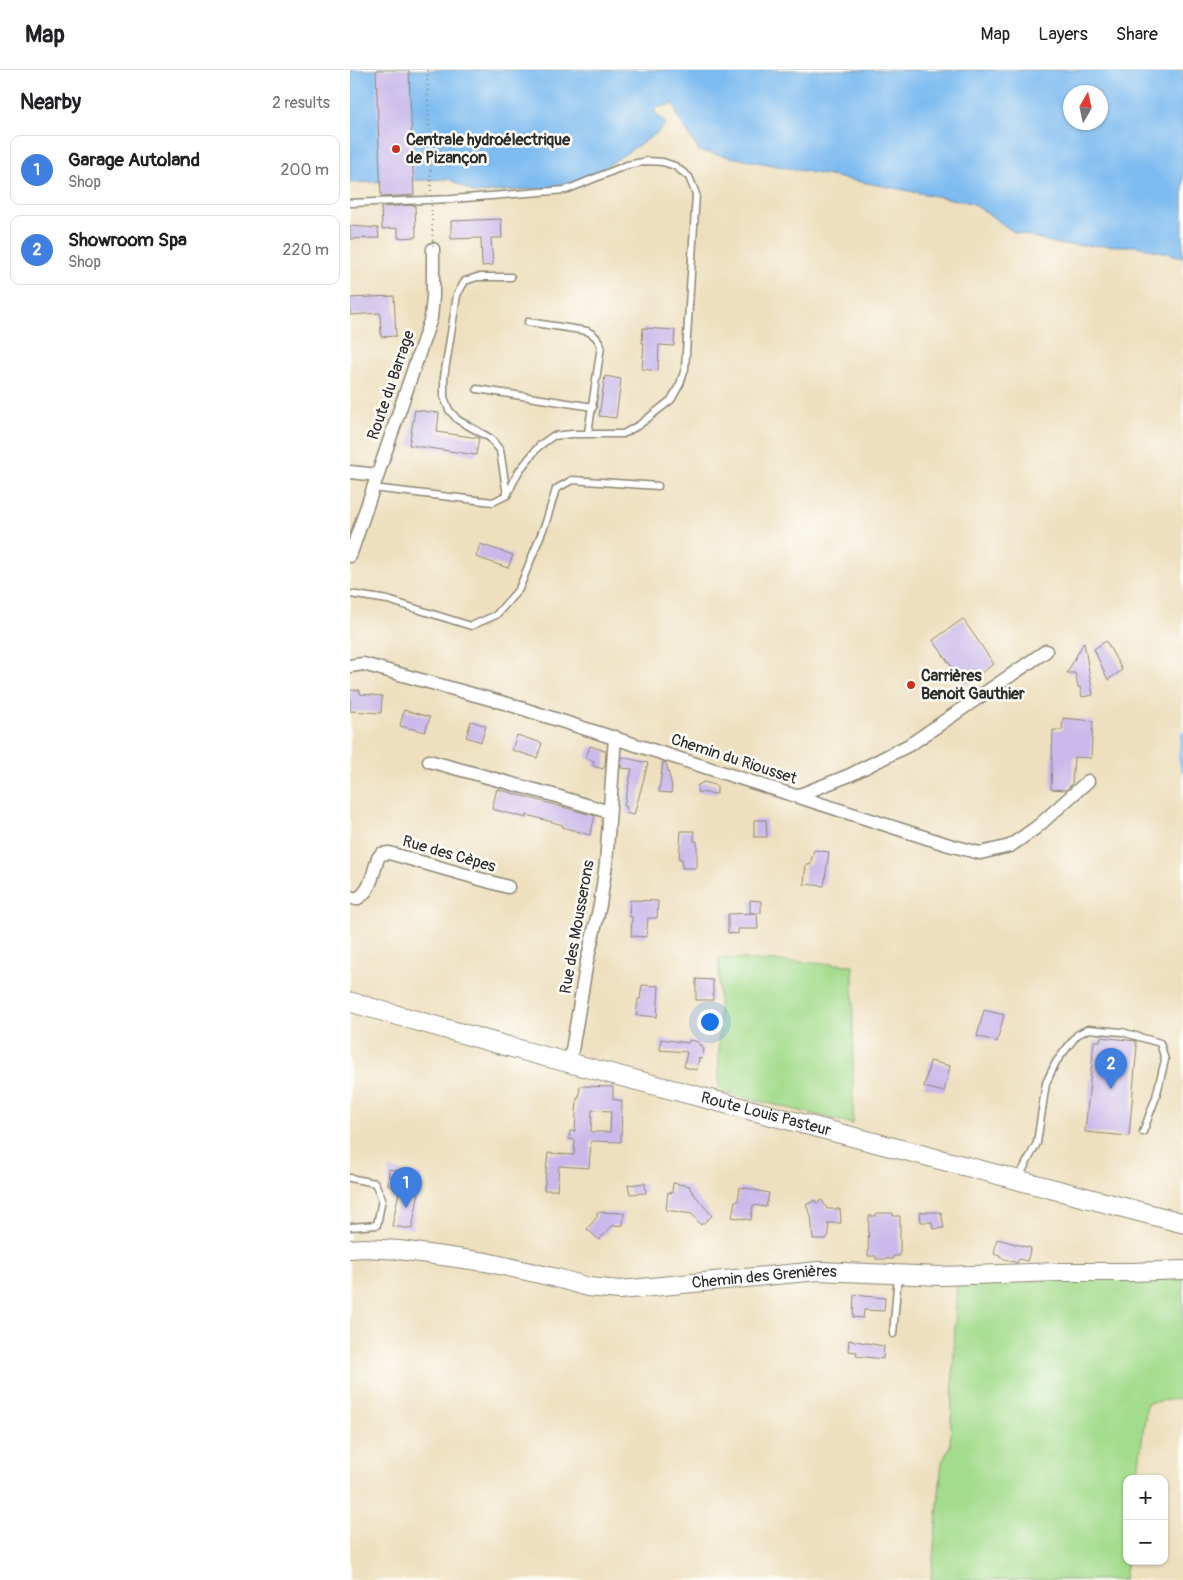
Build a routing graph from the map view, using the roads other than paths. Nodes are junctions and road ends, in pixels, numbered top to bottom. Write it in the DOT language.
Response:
graph roads {
  1 [pos="350,203"];
  2 [pos="433,249"];
  3 [pos="511,277"];
  4 [pos="528,322"];
  5 [pos="478,389"];
  6 [pos="593,407"];
  7 [pos="588,434"];
  8 [pos="350,472"];
  9 [pos="378,475"];
  10 [pos="658,486"];
  11 [pos="373,488"];
  12 [pos="507,495"];
  13 [pos="350,556"];
  14 [pos="350,594"];
  15 [pos="1046,651"];
  16 [pos="350,666"];
  17 [pos="615,737"];
  18 [pos="429,760"];
  19 [pos="1088,781"];
  20 [pos="797,796"];
  21 [pos="609,812"];
  22 [pos="508,887"];
  23 [pos="350,897"];
  24 [pos="350,1002"];
  25 [pos="570,1062"];
  26 [pos="1143,1132"];
  27 [pos="350,1178"];
  28 [pos="1017,1180"];
  29 [pos="1183,1223"];
  30 [pos="350,1227"];
  31 [pos="350,1250"];
  32 [pos="1183,1270"];
  33 [pos="898,1274"];
  34 [pos="893,1334"];
  1 -- 7 [label="lane"];
  2 -- 9 [label="street, Route du Barrage"];
  3 -- 12 [label="lane"];
  4 -- 6 [label="lane"];
  5 -- 6 [label="lane"];
  6 -- 7 [label="lane"];
  7 -- 12 [label="lane"];
  8 -- 9 [label="street"];
  9 -- 11 [label="street, Route du Barrage"];
  10 -- 14 [label="lane"];
  11 -- 12 [label="lane"];
  11 -- 13 [label="street, Route du Barrage"];
  15 -- 20 [label="street"];
  16 -- 17 [label="street, Chemin du Riousset"];
  17 -- 20 [label="street, Chemin du Riousset"];
  17 -- 21 [label="street, Rue des Mousserons"];
  18 -- 21 [label="street"];
  19 -- 20 [label="street, Chemin du Riousset"];
  21 -- 25 [label="street, Rue des Mousserons"];
  22 -- 23 [label="street, Rue des Cèpes"];
  24 -- 25 [label="main road, Route Louis Pasteur"];
  25 -- 28 [label="main road, Route Louis Pasteur"];
  26 -- 28 [label="lane"];
  27 -- 30 [label="lane"];
  28 -- 29 [label="main road, Route Louis Pasteur"];
  31 -- 33 [label="street, Chemin des Grenières"];
  32 -- 33 [label="street, Chemin des Grenières"];
  33 -- 34 [label="lane"];
}
